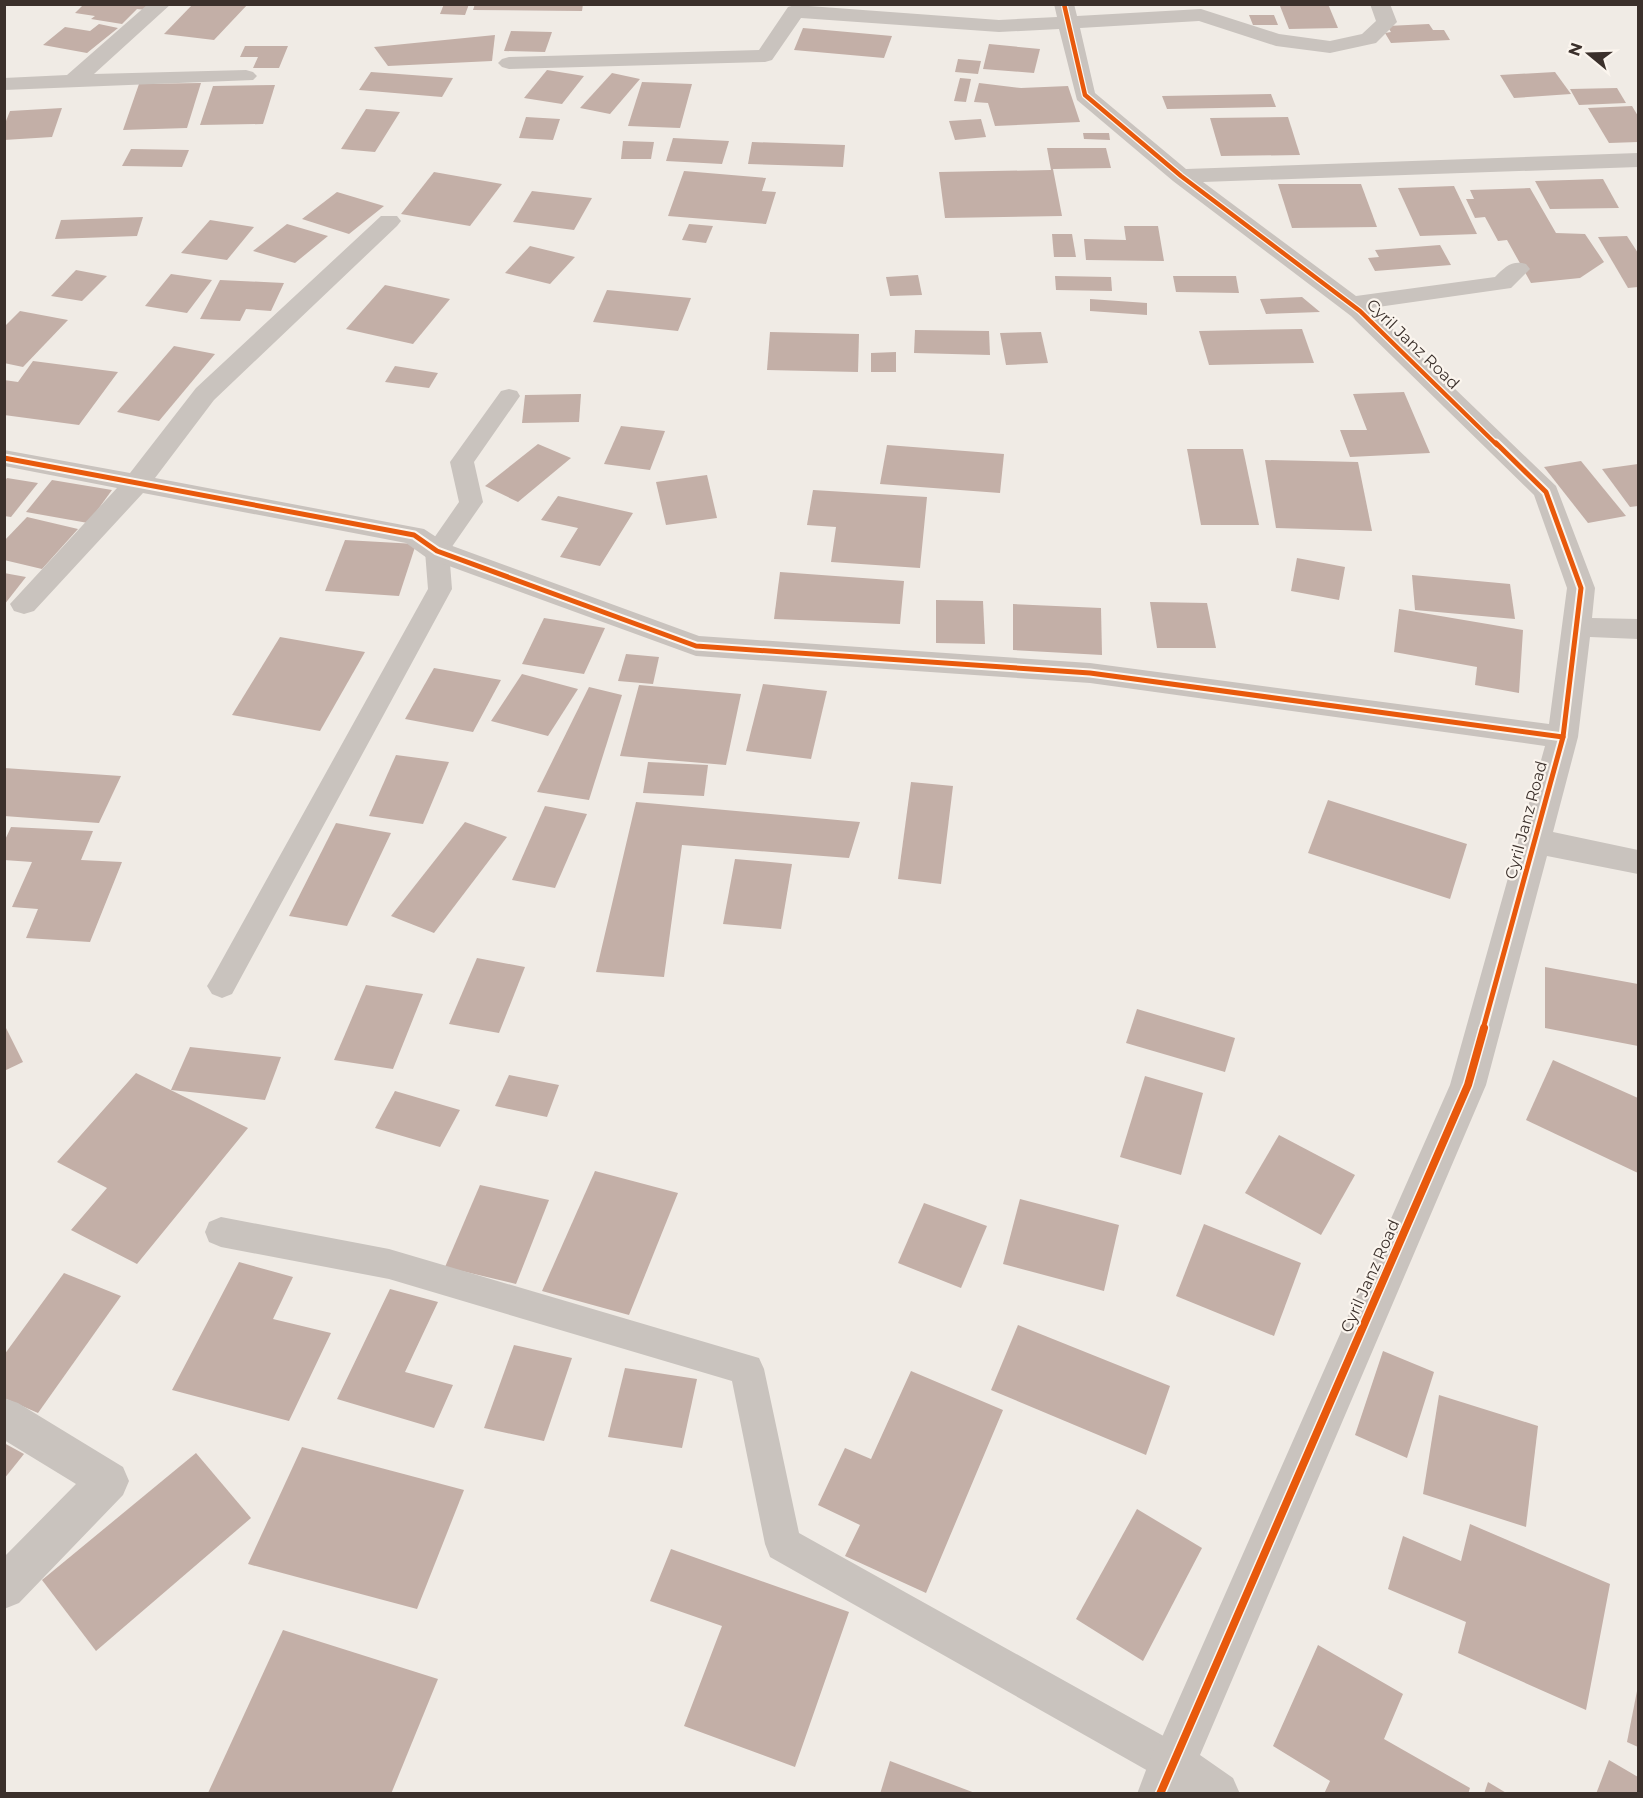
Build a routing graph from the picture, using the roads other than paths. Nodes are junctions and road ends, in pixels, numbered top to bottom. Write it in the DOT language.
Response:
graph roads {
  1 [pos="161,4"];
  2 [pos="1380,4"];
  3 [pos="795,8"];
  4 [pos="1206,10"];
  5 [pos="1066,14"];
  6 [pos="509,63"];
  7 [pos="246,75"];
  8 [pos="73,81"];
  9 [pos="4,84"];
  10 [pos="1638,160"];
  11 [pos="1181,176"];
  12 [pos="389,221"];
  13 [pos="1518,269"];
  14 [pos="1351,304"];
  15 [pos="509,396"];
  16 [pos="4,458"];
  17 [pos="136,483"];
  18 [pos="437,551"];
  19 [pos="24,604"];
  20 [pos="1577,627"];
  21 [pos="1638,629"];
  22 [pos="1563,737"];
  23 [pos="1535,841"];
  24 [pos="1638,862"];
  25 [pos="222,986"];
  26 [pos="221,1232"];
  27 [pos="4,1417"];
  28 [pos="4,1588"];
  29 [pos="1165,1778"];
  30 [pos="1217,1794"];
  1 -- 8 [label="street"];
  2 -- 4 [label="street"];
  3 -- 5 [label="street"];
  3 -- 6 [label="street"];
  4 -- 5 [label="street"];
  5 -- 11 [label="street, Cyril Janz Road"];
  7 -- 8 [label="street"];
  8 -- 9 [label="street"];
  10 -- 11 [label="street"];
  11 -- 14 [label="street, Cyril Janz Road"];
  12 -- 17 [label="street"];
  13 -- 14 [label="street"];
  14 -- 20 [label="street, Cyril Janz Road"];
  15 -- 18 [label="lane"];
  16 -- 17 [label="street"];
  17 -- 18 [label="street"];
  17 -- 19 [label="street"];
  18 -- 22 [label="street"];
  18 -- 25 [label="lane"];
  20 -- 21 [label="street"];
  20 -- 22 [label="street, Cyril Janz Road"];
  22 -- 23 [label="street, Cyril Janz Road"];
  23 -- 24 [label="street"];
  23 -- 29 [label="street, Cyril Janz Road"];
  26 -- 29 [label="lane"];
  27 -- 28 [label="street"];
  29 -- 30 [label="street"];
}
